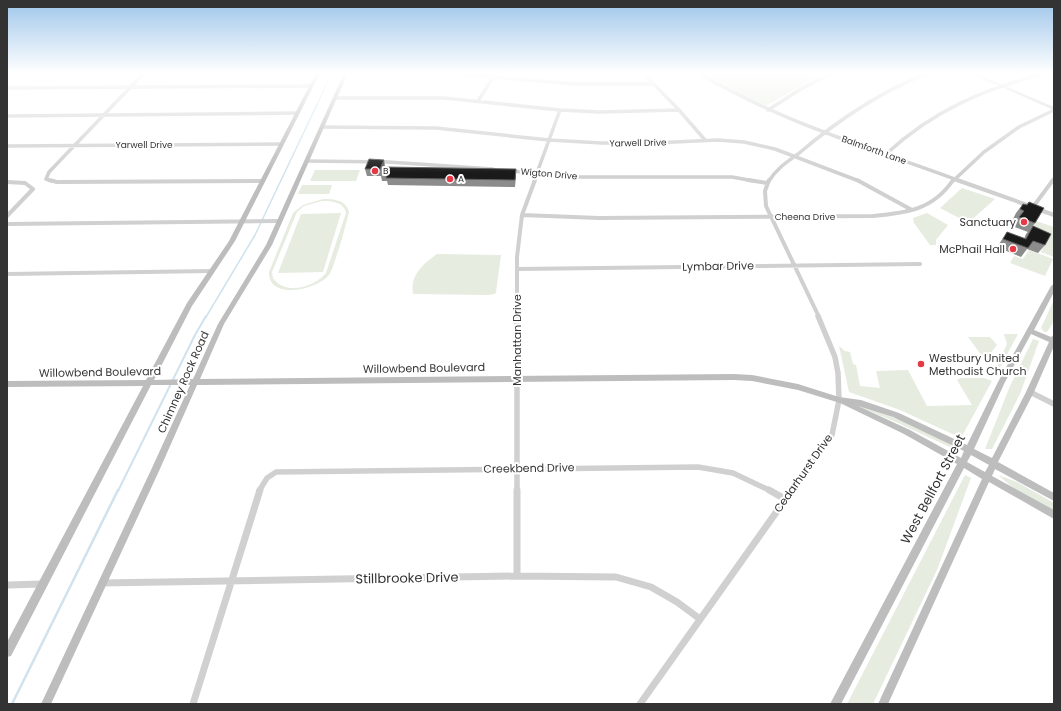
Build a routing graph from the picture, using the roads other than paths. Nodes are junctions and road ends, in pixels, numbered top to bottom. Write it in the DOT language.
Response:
graph roads {
  1 [pos="112,106"];
  2 [pos="301,106"];
  3 [pos="332,106"];
  4 [pos="525,106"];
  5 [pos="675,106"];
  6 [pos="760,106"];
  7 [pos="774,106"];
  8 [pos="859,106"];
  9 [pos="954,106"];
  10 [pos="560,110"];
  11 [pos="679,110"];
  12 [pos="768,110"];
  13 [pos="1054,110"];
  14 [pos="297,113"];
  15 [pos="104,115"];
  16 [pos="7,116"];
  17 [pos="323,127"];
  18 [pos="823,132"];
  19 [pos="549,140"];
  20 [pos="705,140"];
  21 [pos="281,144"];
  22 [pos="7,146"];
  23 [pos="74,146"];
  24 [pos="886,154"];
  25 [pos="794,156"];
  26 [pos="308,161"];
  27 [pos="501,170"];
  28 [pos="508,170"];
  29 [pos="536,174"];
  30 [pos="954,179"];
  31 [pos="1054,179"];
  32 [pos="263,180"];
  33 [pos="7,182"];
  34 [pos="767,183"];
  35 [pos="1033,207"];
  36 [pos="912,210"];
  37 [pos="522,215"];
  38 [pos="1054,215"];
  39 [pos="7,216"];
  40 [pos="771,217"];
  41 [pos="242,221"];
  42 [pos="280,221"];
  43 [pos="7,224"];
  44 [pos="920,264"];
  45 [pos="795,265"];
  46 [pos="517,269"];
  47 [pos="212,271"];
  48 [pos="7,274"];
  49 [pos="1054,286"];
  50 [pos="1030,331"];
  51 [pos="1053,340"];
  52 [pos="518,378"];
  53 [pos="148,382"];
  54 [pos="194,382"];
  55 [pos="7,384"];
  56 [pos="1030,392"];
  57 [pos="839,400"];
  58 [pos="1054,404"];
  59 [pos="969,450"];
  60 [pos="962,464"];
  61 [pos="993,464"];
  62 [pos="517,468"];
  63 [pos="987,478"];
  64 [pos="1054,497"];
  65 [pos="785,499"];
  66 [pos="1054,515"];
  67 [pos="517,576"];
  68 [pos="231,581"];
  69 [pos="102,583"];
  70 [pos="7,584"];
  71 [pos="43,584"];
  72 [pos="700,619"];
  73 [pos="7,652"];
  74 [pos="46,704"];
  75 [pos="193,704"];
  76 [pos="640,704"];
  77 [pos="835,704"];
  78 [pos="883,704"];
  1 -- 15 [label="street"];
  2 -- 14 [label="main road"];
  3 -- 17 [label="main road, Chimney Rock Road"];
  4 -- 10 [label="street"];
  5 -- 11 [label="street"];
  6 -- 12 [label="street, Balmforth Lane"];
  7 -- 12 [label="street"];
  8 -- 18 [label="street"];
  9 -- 24 [label="street"];
  10 -- 11 [label="street"];
  10 -- 19 [label="street, Manhattan Drive"];
  11 -- 20 [label="street"];
  12 -- 18 [label="street, Balmforth Lane"];
  13 -- 30 [label="street, Cheena Drive"];
  14 -- 15 [label="street"];
  14 -- 21 [label="main road"];
  15 -- 16 [label="street"];
  15 -- 23 [label="street"];
  17 -- 19 [label="street, Yarwell Drive"];
  17 -- 26 [label="main road, Chimney Rock Road"];
  18 -- 24 [label="street, Balmforth Lane"];
  18 -- 25 [label="street"];
  19 -- 20 [label="street, Yarwell Drive"];
  19 -- 29 [label="street, Manhattan Drive"];
  20 -- 25 [label="street, Yarwell Drive"];
  21 -- 23 [label="street, Yarwell Drive"];
  21 -- 32 [label="main road"];
  22 -- 23 [label="street, Yarwell Drive"];
  23 -- 32 [label="street"];
  24 -- 30 [label="street, Balmforth Lane"];
  25 -- 34 [label="street"];
  25 -- 36 [label="street, Yarwell Drive"];
  26 -- 27 [label="street"];
  26 -- 42 [label="main road, Chimney Rock Road"];
  28 -- 29 [label="street, Wigton Drive"];
  29 -- 34 [label="street, Wigton Drive"];
  29 -- 37 [label="street, Manhattan Drive"];
  30 -- 35 [label="street, Balmforth Lane"];
  30 -- 36 [label="street, Cheena Drive"];
  31 -- 35 [label="street"];
  32 -- 41 [label="main road"];
  33 -- 39 [label="street"];
  34 -- 40 [label="street, Cedarhurst Drive"];
  35 -- 38 [label="street, Balmforth Lane"];
  36 -- 40 [label="street, Cheena Drive"];
  37 -- 40 [label="street, Cheena Drive"];
  37 -- 46 [label="street, Manhattan Drive"];
  40 -- 45 [label="street, Cedarhurst Drive"];
  41 -- 42 [label="street"];
  41 -- 43 [label="street"];
  41 -- 47 [label="main road"];
  42 -- 54 [label="main road, Chimney Rock Road"];
  44 -- 45 [label="street, Lymbar Drive"];
  45 -- 46 [label="street, Lymbar Drive"];
  45 -- 57 [label="street, Cedarhurst Drive"];
  46 -- 52 [label="street, Manhattan Drive"];
  47 -- 48 [label="street"];
  47 -- 53 [label="main road"];
  49 -- 50 [label="main road, West Bellfort Street"];
  50 -- 51 [label="main road"];
  50 -- 59 [label="main road, West Bellfort Street"];
  51 -- 56 [label="main road"];
  52 -- 54 [label="main road, Willowbend Boulevard"];
  52 -- 57 [label="main road, Willowbend Boulevard"];
  52 -- 62 [label="street, Manhattan Drive"];
  53 -- 54 [label="main road, Willowbend Boulevard"];
  53 -- 55 [label="main road, Willowbend Boulevard"];
  53 -- 71 [label="main road"];
  54 -- 69 [label="main road, Chimney Rock Road"];
  56 -- 58 [label="street"];
  56 -- 61 [label="main road"];
  57 -- 59 [label="main road, Willowbend Boulevard"];
  57 -- 60 [label="main road, Willowbend Boulevard"];
  57 -- 65 [label="street, Cedarhurst Drive"];
  59 -- 60 [label="main road, West Bellfort Street"];
  59 -- 61 [label="main road, Willowbend Boulevard"];
  60 -- 63 [label="main road, Willowbend Boulevard"];
  60 -- 77 [label="main road, West Bellfort Street"];
  61 -- 63 [label="main road"];
  61 -- 64 [label="main road, Willowbend Boulevard"];
  62 -- 65 [label="street, Creekbend Drive"];
  62 -- 67 [label="street, Manhattan Drive"];
  62 -- 68 [label="street, Creekbend Drive"];
  63 -- 66 [label="main road, Willowbend Boulevard"];
  63 -- 78 [label="main road"];
  65 -- 72 [label="street, Cedarhurst Drive"];
  67 -- 68 [label="street, Stillbrooke Drive"];
  67 -- 72 [label="street, Stillbrooke Drive"];
  68 -- 69 [label="street, Stillbrooke Drive"];
  68 -- 75 [label="street"];
  69 -- 74 [label="main road, Chimney Rock Road"];
  70 -- 71 [label="street"];
  71 -- 73 [label="main road"];
  72 -- 76 [label="street, Cedarhurst Drive"];
}
